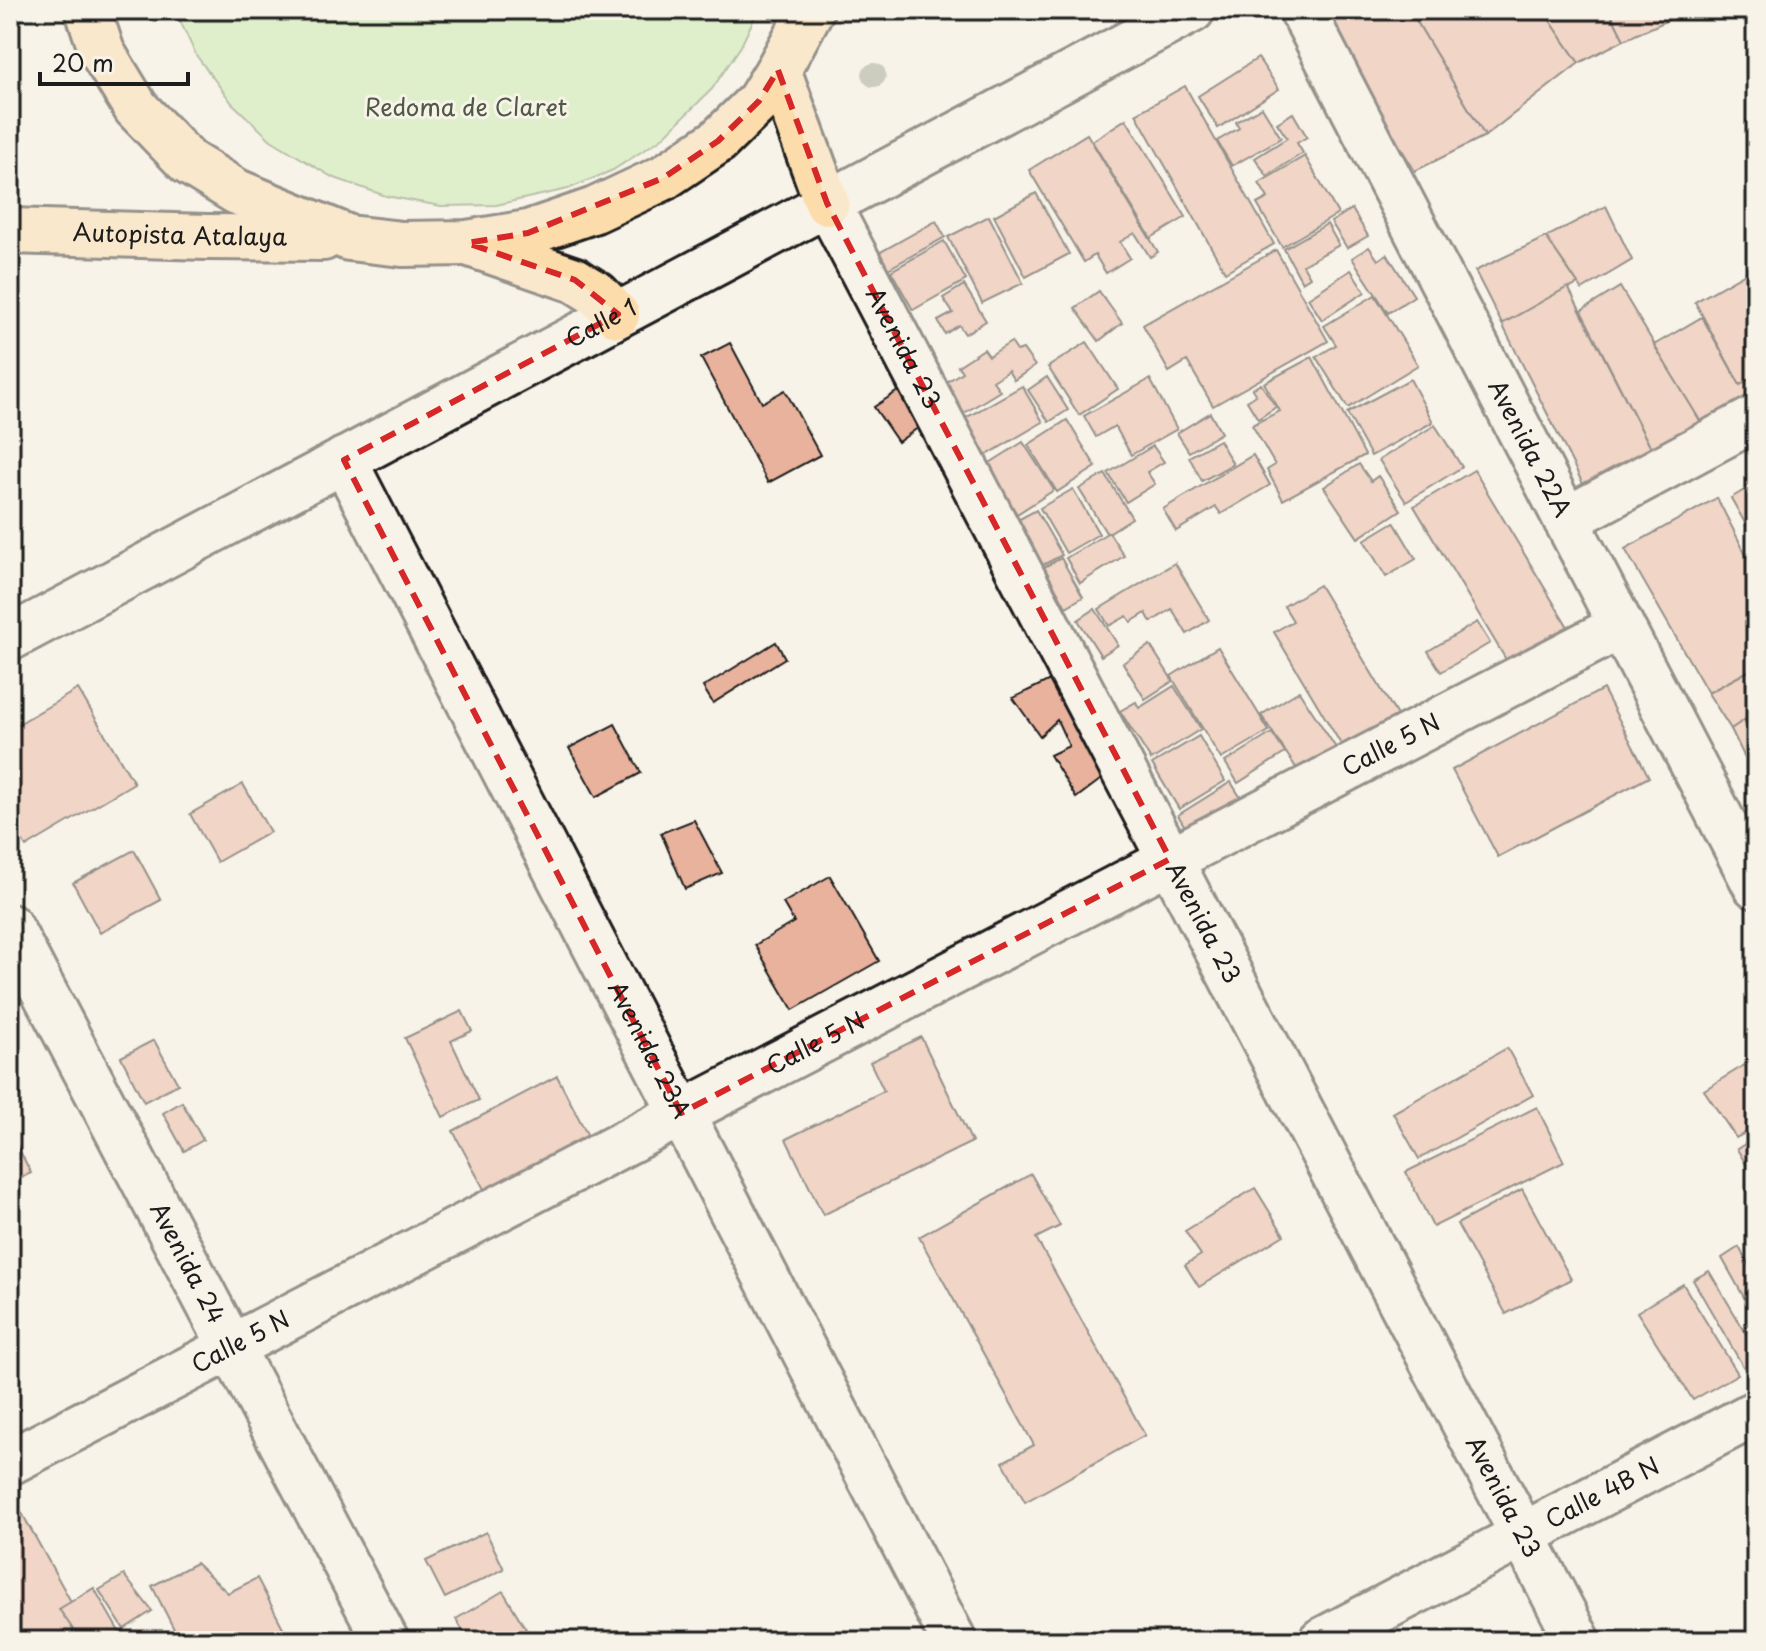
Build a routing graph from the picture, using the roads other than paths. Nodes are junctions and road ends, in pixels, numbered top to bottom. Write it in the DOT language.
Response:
graph roads {
  1 [pos="88,10"];
  2 [pos="811,10"];
  3 [pos="1192,10"];
  4 [pos="1302,10"];
  5 [pos="778,70"];
  6 [pos="827,203"];
  7 [pos="10,231"];
  8 [pos="349,238"];
  9 [pos="467,243"];
  10 [pos="617,315"];
  11 [pos="1756,418"];
  12 [pos="344,460"];
  13 [pos="1566,520"];
  14 [pos="1621,626"];
  15 [pos="10,638"];
  16 [pos="1170,859"];
  17 [pos="1756,886"];
  18 [pos="10,927"];
  19 [pos="681,1113"];
  20 [pos="231,1347"];
  21 [pos="1756,1413"];
  22 [pos="10,1462"];
  23 [pos="1522,1535"];
  24 [pos="386,1641"];
  25 [pos="954,1641"];
  26 [pos="1321,1641"];
  27 [pos="1578,1641"];
  1 -- 8 [label="main road"];
  2 -- 5 [label="main road"];
  3 -- 6 [label="street, Calle 1"];
  4 -- 13 [label="street, Avenida 22A"];
  5 -- 6 [label="main road"];
  5 -- 9 [label="main road"];
  6 -- 10 [label="street, Calle 1"];
  6 -- 16 [label="street, Avenida 23"];
  7 -- 8 [label="main road, Autopista Atalaya"];
  8 -- 9 [label="main road"];
  9 -- 10 [label="main road"];
  10 -- 12 [label="street, Calle 1"];
  11 -- 13 [label="street"];
  12 -- 15 [label="street, Calle 1"];
  12 -- 19 [label="street, Avenida 23A"];
  13 -- 14 [label="street, Avenida 22A"];
  14 -- 16 [label="street, Calle 5 N"];
  14 -- 17 [label="street, Avenida 22A"];
  16 -- 19 [label="street, Calle 5 N"];
  16 -- 23 [label="street, Avenida 23"];
  18 -- 20 [label="street, Avenida 24"];
  19 -- 20 [label="street, Calle 5 N"];
  19 -- 25 [label="street, Avenida 23A"];
  20 -- 22 [label="street, Calle 5 N"];
  20 -- 24 [label="street, Avenida 24"];
  21 -- 23 [label="street, Calle 4B N"];
  23 -- 26 [label="street, Calle 4B N"];
  23 -- 27 [label="street, Avenida 23"];
}
